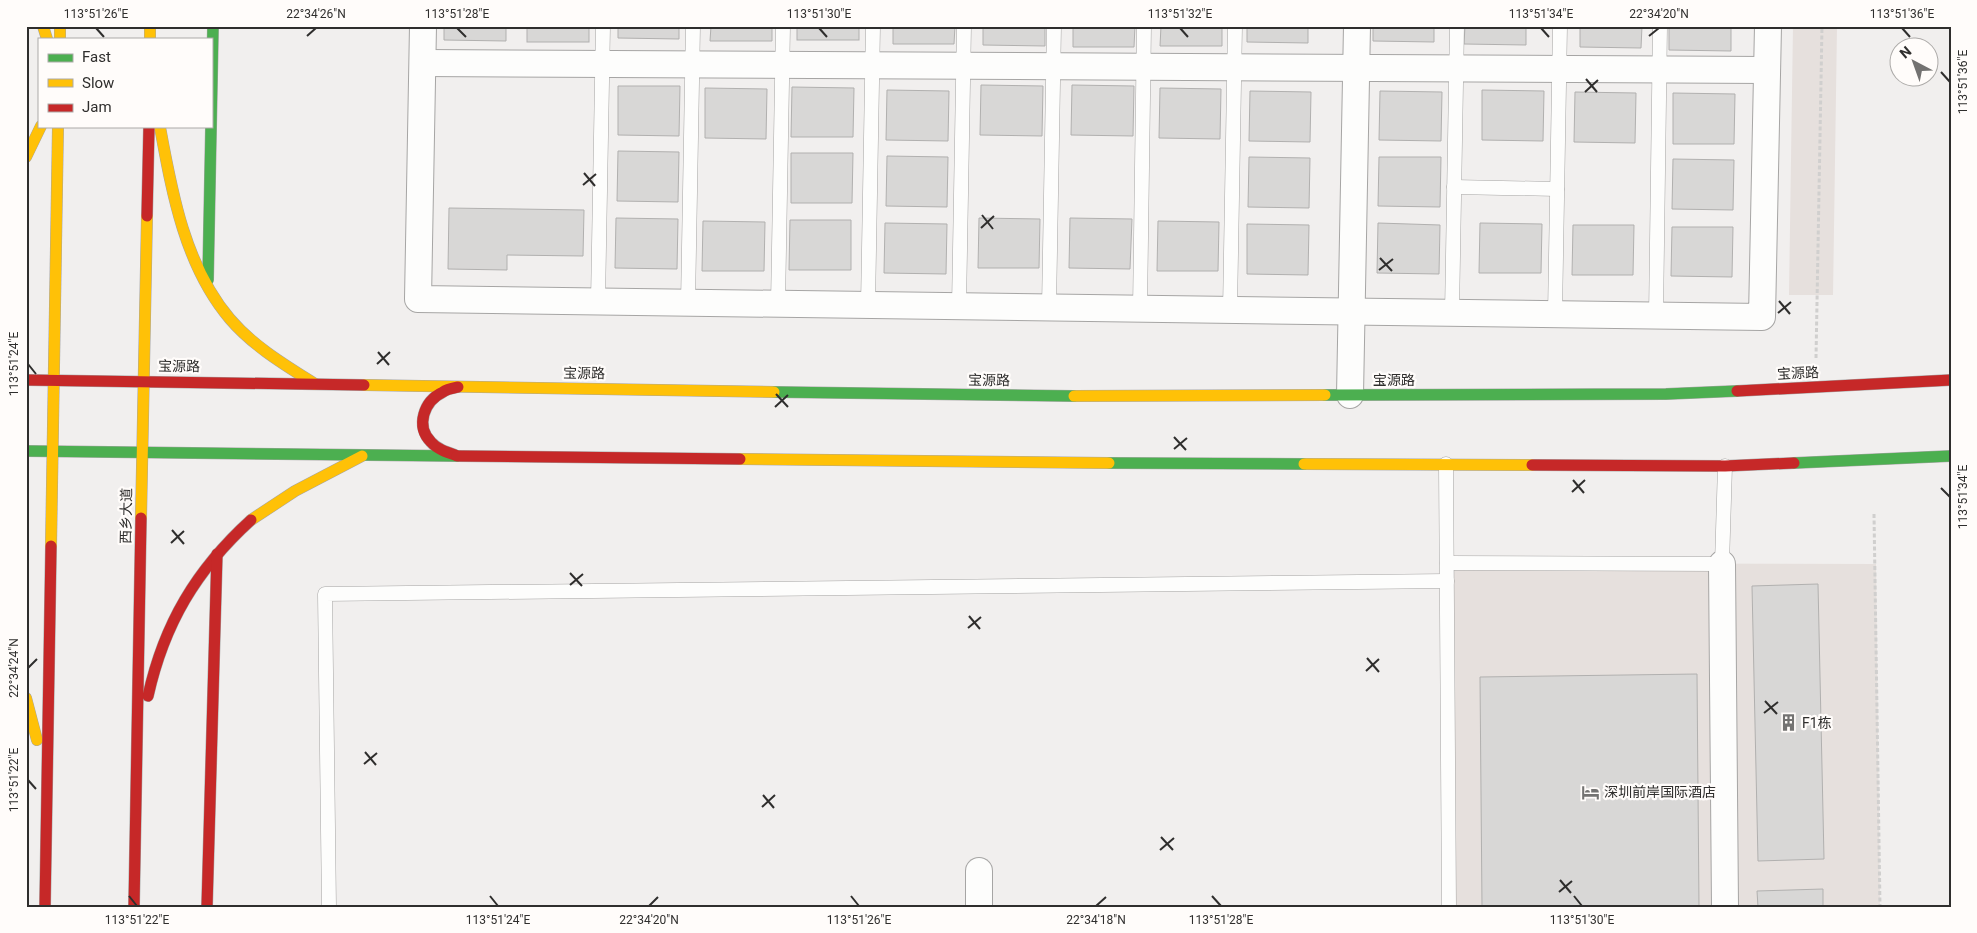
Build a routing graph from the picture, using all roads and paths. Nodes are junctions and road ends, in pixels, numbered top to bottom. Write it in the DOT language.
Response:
graph roads {
  1 [pos="43,26"];
  2 [pos="213,26"];
  3 [pos="424,26"];
  4 [pos="603,26"];
  5 [pos="693,26"];
  6 [pos="783,26"];
  7 [pos="874,26"];
  8 [pos="964,26"];
  9 [pos="1054,26"];
  10 [pos="1144,26"];
  11 [pos="1235,26"];
  12 [pos="1357,26"];
  13 [pos="1456,26"];
  14 [pos="1560,26"];
  15 [pos="1660,26"];
  16 [pos="1768,26"];
  17 [pos="1822,26"];
  18 [pos="47,38"];
  19 [pos="423,63"];
  20 [pos="602,64"];
  21 [pos="692,64"];
  22 [pos="782,65"];
  23 [pos="873,65"];
  24 [pos="963,66"];
  25 [pos="1054,66"];
  26 [pos="1144,67"];
  27 [pos="1234,67"];
  28 [pos="1356,68"];
  29 [pos="1456,68"];
  30 [pos="1559,69"];
  31 [pos="1660,70"];
  32 [pos="1767,70"];
  33 [pos="212,79"];
  34 [pos="40,128"];
  35 [pos="58,128"];
  36 [pos="148,128"];
  37 [pos="160,128"];
  38 [pos="211,128"];
  39 [pos="26,157"];
  40 [pos="1454,187"];
  41 [pos="1557,189"];
  42 [pos="208,289"];
  43 [pos="598,301"];
  44 [pos="688,303"];
  45 [pos="778,304"];
  46 [pos="868,305"];
  47 [pos="959,306"];
  48 [pos="1049,308"];
  49 [pos="1140,309"];
  50 [pos="1230,310"];
  51 [pos="1352,312"];
  52 [pos="1452,313"];
  53 [pos="1555,314"];
  54 [pos="1656,316"];
  55 [pos="26,380"];
  56 [pos="53,380"];
  57 [pos="1951,380"];
  58 [pos="142,381"];
  59 [pos="316,384"];
  60 [pos="459,386"];
  61 [pos="1816,387"];
  62 [pos="1350,395"];
  63 [pos="26,451"];
  64 [pos="51,451"];
  65 [pos="142,452"];
  66 [pos="367,454"];
  67 [pos="457,456"];
  68 [pos="1951,456"];
  69 [pos="1446,464"];
  70 [pos="1725,466"];
  71 [pos="1874,514"];
  72 [pos="217,554"];
  73 [pos="1447,563"];
  74 [pos="1722,564"];
  75 [pos="1446,581"];
  76 [pos="26,698"];
  77 [pos="136,754"];
  78 [pos="46,772"];
  79 [pos="979,871"];
  80 [pos="45,907"];
  81 [pos="134,907"];
  82 [pos="208,907"];
  83 [pos="330,907"];
  84 [pos="979,907"];
  85 [pos="1448,907"];
  86 [pos="1725,907"];
  87 [pos="1880,907"];
  1 -- 18 [label="main road"];
  2 -- 33 [label="main road"];
  3 -- 19 [label="street"];
  4 -- 20 [label="lane"];
  5 -- 21 [label="lane"];
  6 -- 22 [label="lane"];
  7 -- 23 [label="lane"];
  8 -- 24 [label="lane"];
  9 -- 25 [label="lane"];
  10 -- 26 [label="lane"];
  11 -- 27 [label="lane"];
  12 -- 28 [label="street"];
  13 -- 29 [label="lane"];
  14 -- 30 [label="lane"];
  15 -- 31 [label="lane"];
  16 -- 32 [label="street"];
  17 -- 61 [label="path"];
  19 -- 20 [label="street"];
  19 -- 43 [label="street"];
  20 -- 21 [label="street"];
  20 -- 43 [label="lane"];
  21 -- 22 [label="street"];
  21 -- 44 [label="lane"];
  22 -- 23 [label="street"];
  22 -- 45 [label="lane"];
  23 -- 24 [label="street"];
  23 -- 46 [label="lane"];
  24 -- 25 [label="street"];
  24 -- 47 [label="lane"];
  25 -- 26 [label="street"];
  25 -- 48 [label="lane"];
  26 -- 27 [label="street"];
  26 -- 49 [label="lane"];
  27 -- 28 [label="street"];
  27 -- 50 [label="lane"];
  28 -- 29 [label="street"];
  28 -- 51 [label="street"];
  29 -- 30 [label="street"];
  29 -- 40 [label="lane"];
  30 -- 31 [label="street"];
  30 -- 41 [label="lane"];
  31 -- 32 [label="street"];
  31 -- 54 [label="lane"];
  32 -- 54 [label="street"];
  34 -- 39 [label="main road"];
  35 -- 56 [label="main road"];
  36 -- 58 [label="main road, 西乡大道"];
  37 -- 42 [label="main road"];
  38 -- 42 [label="main road"];
  40 -- 41 [label="lane"];
  40 -- 52 [label="lane"];
  41 -- 53 [label="lane"];
  42 -- 59 [label="main road"];
  43 -- 44 [label="street"];
  44 -- 45 [label="street"];
  45 -- 46 [label="street"];
  46 -- 47 [label="street"];
  47 -- 48 [label="street"];
  48 -- 49 [label="street"];
  49 -- 50 [label="street"];
  50 -- 51 [label="street"];
  51 -- 52 [label="street"];
  51 -- 62 [label="street"];
  52 -- 53 [label="street"];
  53 -- 54 [label="street"];
  55 -- 56 [label="main road, 宝源路"];
  56 -- 58 [label="main road, 宝源路"];
  56 -- 64 [label="main road"];
  57 -- 61 [label="main road, 宝源路"];
  58 -- 59 [label="main road, 宝源路"];
  58 -- 65 [label="main road, 西乡大道"];
  59 -- 60 [label="main road, 宝源路"];
  60 -- 62 [label="main road, 宝源路"];
  60 -- 67 [label="main road"];
  61 -- 62 [label="main road, 宝源路"];
  63 -- 64 [label="main road"];
  64 -- 65 [label="main road"];
  64 -- 78 [label="main road"];
  65 -- 66 [label="main road"];
  65 -- 77 [label="main road, 西乡大道"];
  66 -- 67 [label="main road"];
  66 -- 72 [label="main road"];
  67 -- 69 [label="main road"];
  68 -- 70 [label="main road"];
  69 -- 70 [label="main road"];
  69 -- 73 [label="lane"];
  70 -- 74 [label="lane"];
  71 -- 87 [label="path"];
  72 -- 77 [label="main road"];
  72 -- 82 [label="main road"];
  73 -- 74 [label="lane"];
  73 -- 75 [label="lane"];
  74 -- 86 [label="street"];
  75 -- 83 [label="lane"];
  75 -- 85 [label="lane"];
  76 -- 78 [label="main road"];
  77 -- 81 [label="main road, 西乡大道"];
  78 -- 80 [label="main road"];
  79 -- 84 [label="street"];
}
